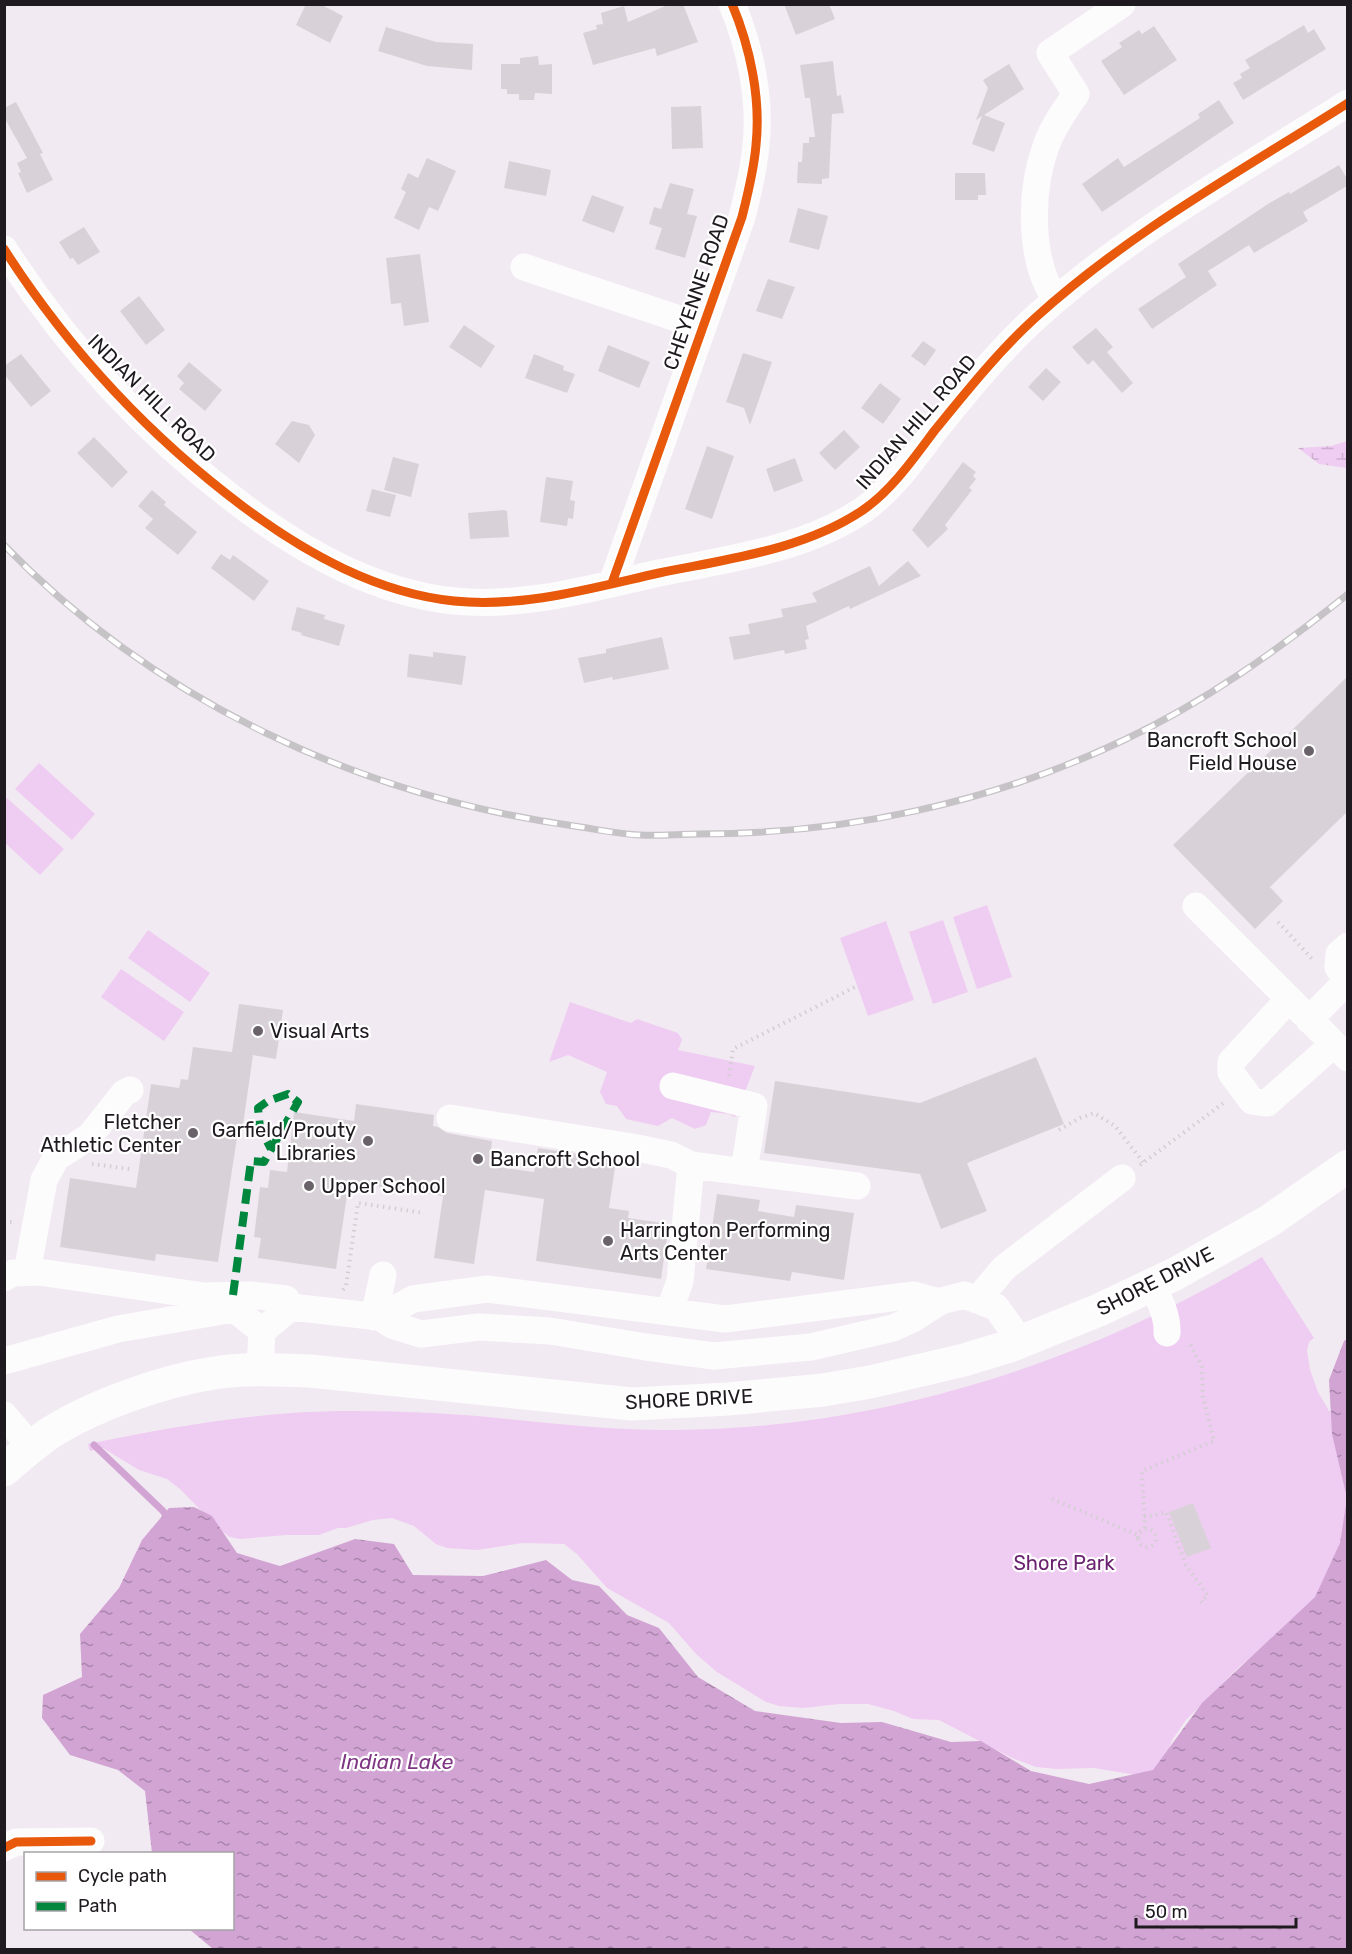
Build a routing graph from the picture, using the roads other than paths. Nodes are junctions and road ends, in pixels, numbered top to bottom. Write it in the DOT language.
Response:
graph roads {
  1 [pos="732,4"];
  2 [pos="1122,4"];
  3 [pos="1347,103"];
  4 [pos="4,249"];
  5 [pos="524,267"];
  6 [pos="1056,300"];
  7 [pos="703,327"];
  8 [pos="612,583"];
  9 [pos="1196,906"];
  10 [pos="1347,946"];
  11 [pos="1345,985"];
  12 [pos="1289,999"];
  13 [pos="1309,1020"];
  14 [pos="1340,1051"];
  15 [pos="673,1086"];
  16 [pos="129,1090"];
  17 [pos="450,1118"];
  18 [pos="691,1165"];
  19 [pos="1347,1166"];
  20 [pos="1133,1171"];
  21 [pos="744,1172"];
  22 [pos="857,1186"];
  23 [pos="16,1275"];
  24 [pos="383,1275"];
  25 [pos="1152,1285"];
  26 [pos="977,1300"];
  27 [pos="939,1302"];
  28 [pos="291,1307"];
  29 [pos="669,1312"];
  30 [pos="377,1317"];
  31 [pos="262,1331"];
  32 [pos="1177,1336"];
  33 [pos="1021,1342"];
  34 [pos="4,1361"];
  35 [pos="260,1369"];
  36 [pos="4,1415"];
  37 [pos="31,1447"];
  38 [pos="4,1470"];
  39 [pos="91,1842"];
  40 [pos="4,1848"];
  1 -- 7 [label="street, CHEYENNE ROAD"];
  2 -- 6 [label="street"];
  3 -- 6 [label="street, INDIAN HILL ROAD"];
  4 -- 8 [label="street, INDIAN HILL ROAD"];
  5 -- 7 [label="street"];
  6 -- 8 [label="street, INDIAN HILL ROAD"];
  7 -- 8 [label="street, CHEYENNE ROAD"];
  9 -- 12 [label="street"];
  10 -- 11 [label="street"];
  11 -- 13 [label="street"];
  12 -- 13 [label="street"];
  12 -- 14 [label="street"];
  13 -- 14 [label="street"];
  15 -- 21 [label="street"];
  16 -- 23 [label="street"];
  17 -- 18 [label="street"];
  18 -- 21 [label="street"];
  18 -- 29 [label="street"];
  19 -- 25 [label="main road, SHORE DRIVE"];
  20 -- 26 [label="street"];
  21 -- 22 [label="street"];
  23 -- 28 [label="street"];
  24 -- 30 [label="street"];
  25 -- 32 [label="street"];
  25 -- 33 [label="main road, SHORE DRIVE"];
  26 -- 27 [label="street"];
  26 -- 33 [label="street"];
  27 -- 29 [label="street"];
  27 -- 30 [label="street"];
  28 -- 30 [label="street"];
  28 -- 31 [label="street"];
  29 -- 30 [label="street"];
  31 -- 34 [label="street"];
  31 -- 35 [label="street"];
  33 -- 35 [label="main road, SHORE DRIVE"];
  35 -- 37 [label="main road, SHORE DRIVE"];
  36 -- 37 [label="street"];
  37 -- 38 [label="main road, SHORE DRIVE"];
  39 -- 40 [label="street"];
}
